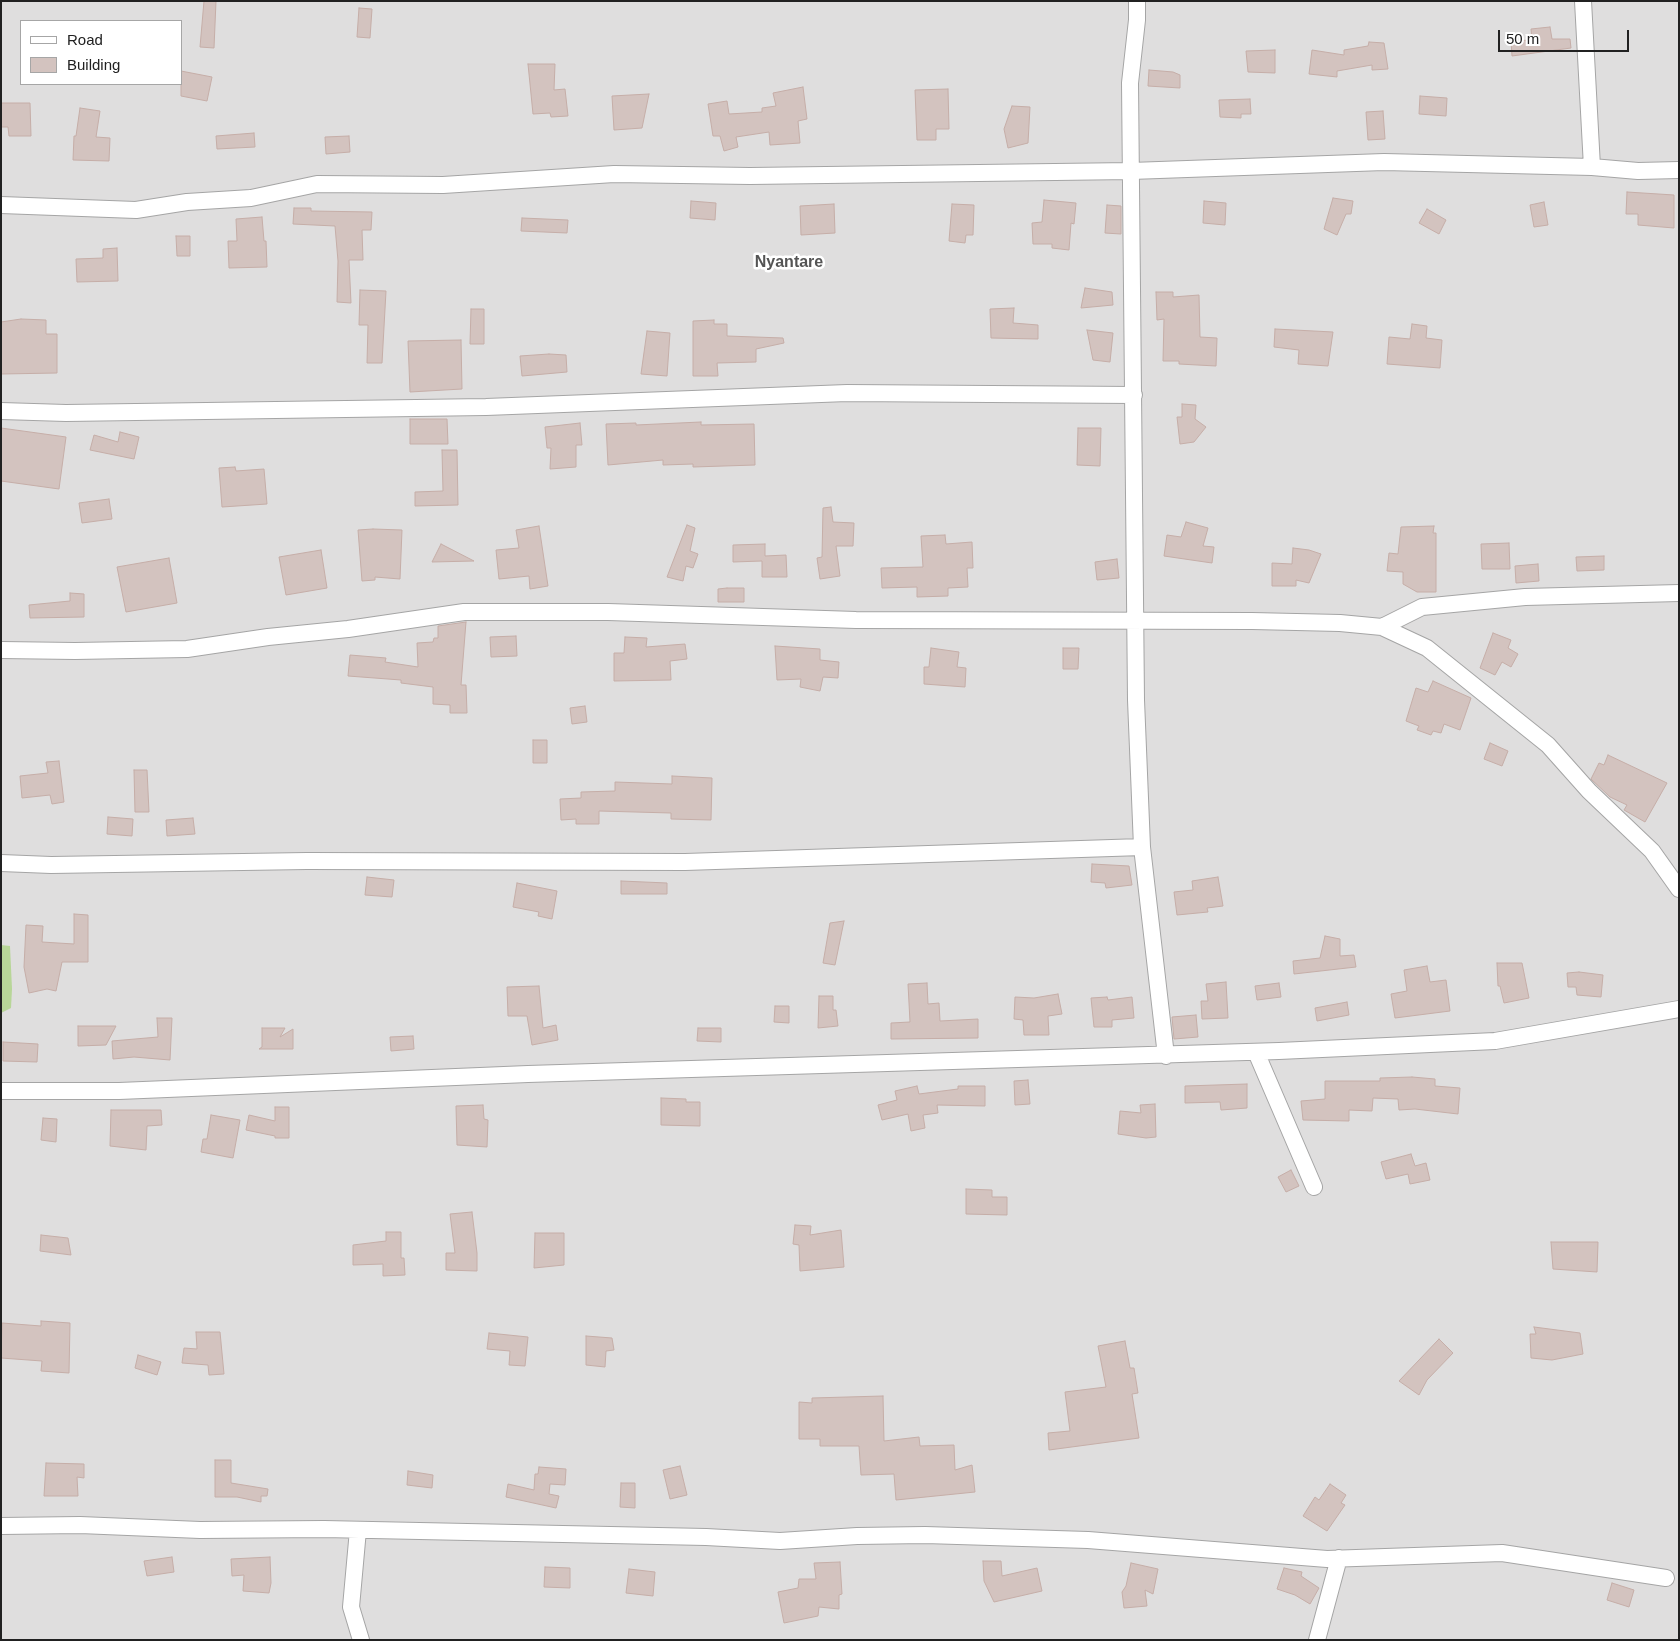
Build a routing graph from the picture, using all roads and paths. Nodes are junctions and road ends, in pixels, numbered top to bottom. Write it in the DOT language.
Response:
graph roads {
  1 [pos="1137,1"];
  2 [pos="1583,1"];
  3 [pos="1592,167"];
  4 [pos="1131,170"];
  5 [pos="1679,170"];
  6 [pos="1,205"];
  7 [pos="1134,395"];
  8 [pos="1,411"];
  9 [pos="1679,593"];
  10 [pos="1136,620"];
  11 [pos="1382,627"];
  12 [pos="1,650"];
  13 [pos="1142,847"];
  14 [pos="1,863"];
  15 [pos="1679,889"];
  16 [pos="1679,1010"];
  17 [pos="1256,1052"];
  18 [pos="1166,1056"];
  19 [pos="1,1092"];
  20 [pos="1314,1186"];
  21 [pos="1,1526"];
  22 [pos="358,1530"];
  23 [pos="1339,1558"];
  24 [pos="1666,1578"];
  25 [pos="361,1640"];
  26 [pos="1317,1640"];
  1 -- 4 [label="street"];
  2 -- 3 [label="street"];
  3 -- 4 [label="street"];
  3 -- 5 [label="street"];
  4 -- 6 [label="street"];
  4 -- 7 [label="street"];
  7 -- 8 [label="street"];
  7 -- 10 [label="street"];
  9 -- 11 [label="street"];
  10 -- 11 [label="street"];
  10 -- 12 [label="street"];
  10 -- 13 [label="street"];
  11 -- 15 [label="street"];
  13 -- 14 [label="street"];
  13 -- 18 [label="street"];
  16 -- 17 [label="street"];
  17 -- 18 [label="street"];
  17 -- 20 [label="street"];
  18 -- 19 [label="street"];
  21 -- 22 [label="street"];
  22 -- 23 [label="street"];
  22 -- 25 [label="street"];
  23 -- 24 [label="street"];
  23 -- 26 [label="street"];
}
